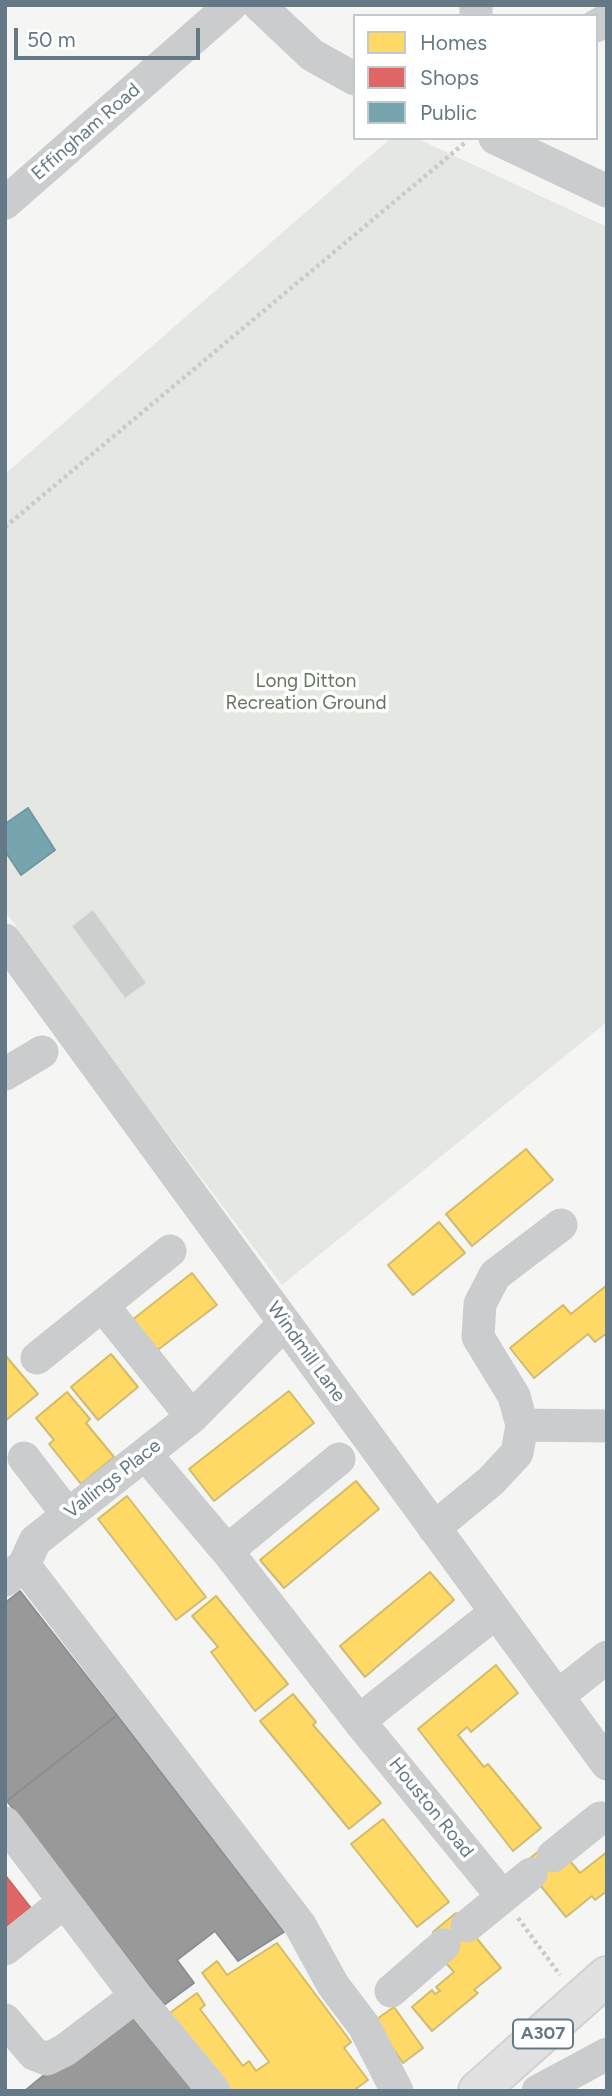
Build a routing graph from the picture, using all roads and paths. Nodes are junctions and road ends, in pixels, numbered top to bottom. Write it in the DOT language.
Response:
graph roads {
  1 [pos="231,5"];
  2 [pos="259,5"];
  3 [pos="353,78"];
  4 [pos="468,140"];
  5 [pos="499,140"];
  6 [pos="607,191"];
  7 [pos="5,203"];
  8 [pos="5,527"];
  9 [pos="5,940"];
  10 [pos="42,1052"];
  11 [pos="5,1073"];
  12 [pos="561,1225"];
  13 [pos="170,1251"];
  14 [pos="103,1306"];
  15 [pos="285,1323"];
  16 [pos="37,1358"];
  17 [pos="192,1417"];
  18 [pos="522,1425"];
  19 [pos="607,1426"];
  20 [pos="24,1458"];
  21 [pos="339,1459"];
  22 [pos="157,1468"];
  23 [pos="68,1515"];
  24 [pos="434,1528"];
  25 [pos="227,1551"];
  26 [pos="21,1562"];
  27 [pos="495,1613"];
  28 [pos="607,1657"];
  29 [pos="558,1696"];
  30 [pos="359,1721"];
  31 [pos="607,1764"];
  32 [pos="600,1818"];
  33 [pos="5,1823"];
  34 [pos="502,1896"];
  35 [pos="64,1902"];
  36 [pos="5,1949"];
  37 [pos="598,1989"];
  38 [pos="391,1991"];
  39 [pos="136,1996"];
  40 [pos="5,2020"];
  41 [pos="607,2054"];
  42 [pos="386,2088"];
  43 [pos="485,2089"];
  44 [pos="214,2091"];
  45 [pos="538,2091"];
  1 -- 7 [label="street, Effingham Road"];
  2 -- 3 [label="street"];
  4 -- 8 [label="path"];
  5 -- 6 [label="street"];
  9 -- 15 [label="street, Windmill Lane"];
  10 -- 11 [label="street"];
  12 -- 18 [label="street"];
  13 -- 14 [label="street"];
  14 -- 16 [label="street"];
  14 -- 17 [label="street"];
  15 -- 17 [label="street, Vallings Place"];
  15 -- 24 [label="street, Windmill Lane"];
  17 -- 23 [label="street, Vallings Place"];
  18 -- 19 [label="street"];
  18 -- 24 [label="street"];
  20 -- 23 [label="street"];
  21 -- 25 [label="street"];
  22 -- 25 [label="street, Houston Road"];
  23 -- 26 [label="street, Vallings Place"];
  24 -- 27 [label="street, Windmill Lane"];
  25 -- 30 [label="street, Houston Road"];
  26 -- 42 [label="street"];
  27 -- 29 [label="street, Windmill Lane"];
  27 -- 30 [label="street"];
  28 -- 29 [label="street"];
  29 -- 31 [label="street, Windmill Lane"];
  30 -- 34 [label="street, Houston Road"];
  32 -- 34 [label="street"];
  33 -- 35 [label="street"];
  34 -- 37 [label="path"];
  34 -- 38 [label="street"];
  35 -- 36 [label="street"];
  35 -- 39 [label="street"];
  37 -- 43 [label="main road, A307"];
  39 -- 40 [label="street"];
  39 -- 44 [label="street"];
  41 -- 45 [label="street"];
}
